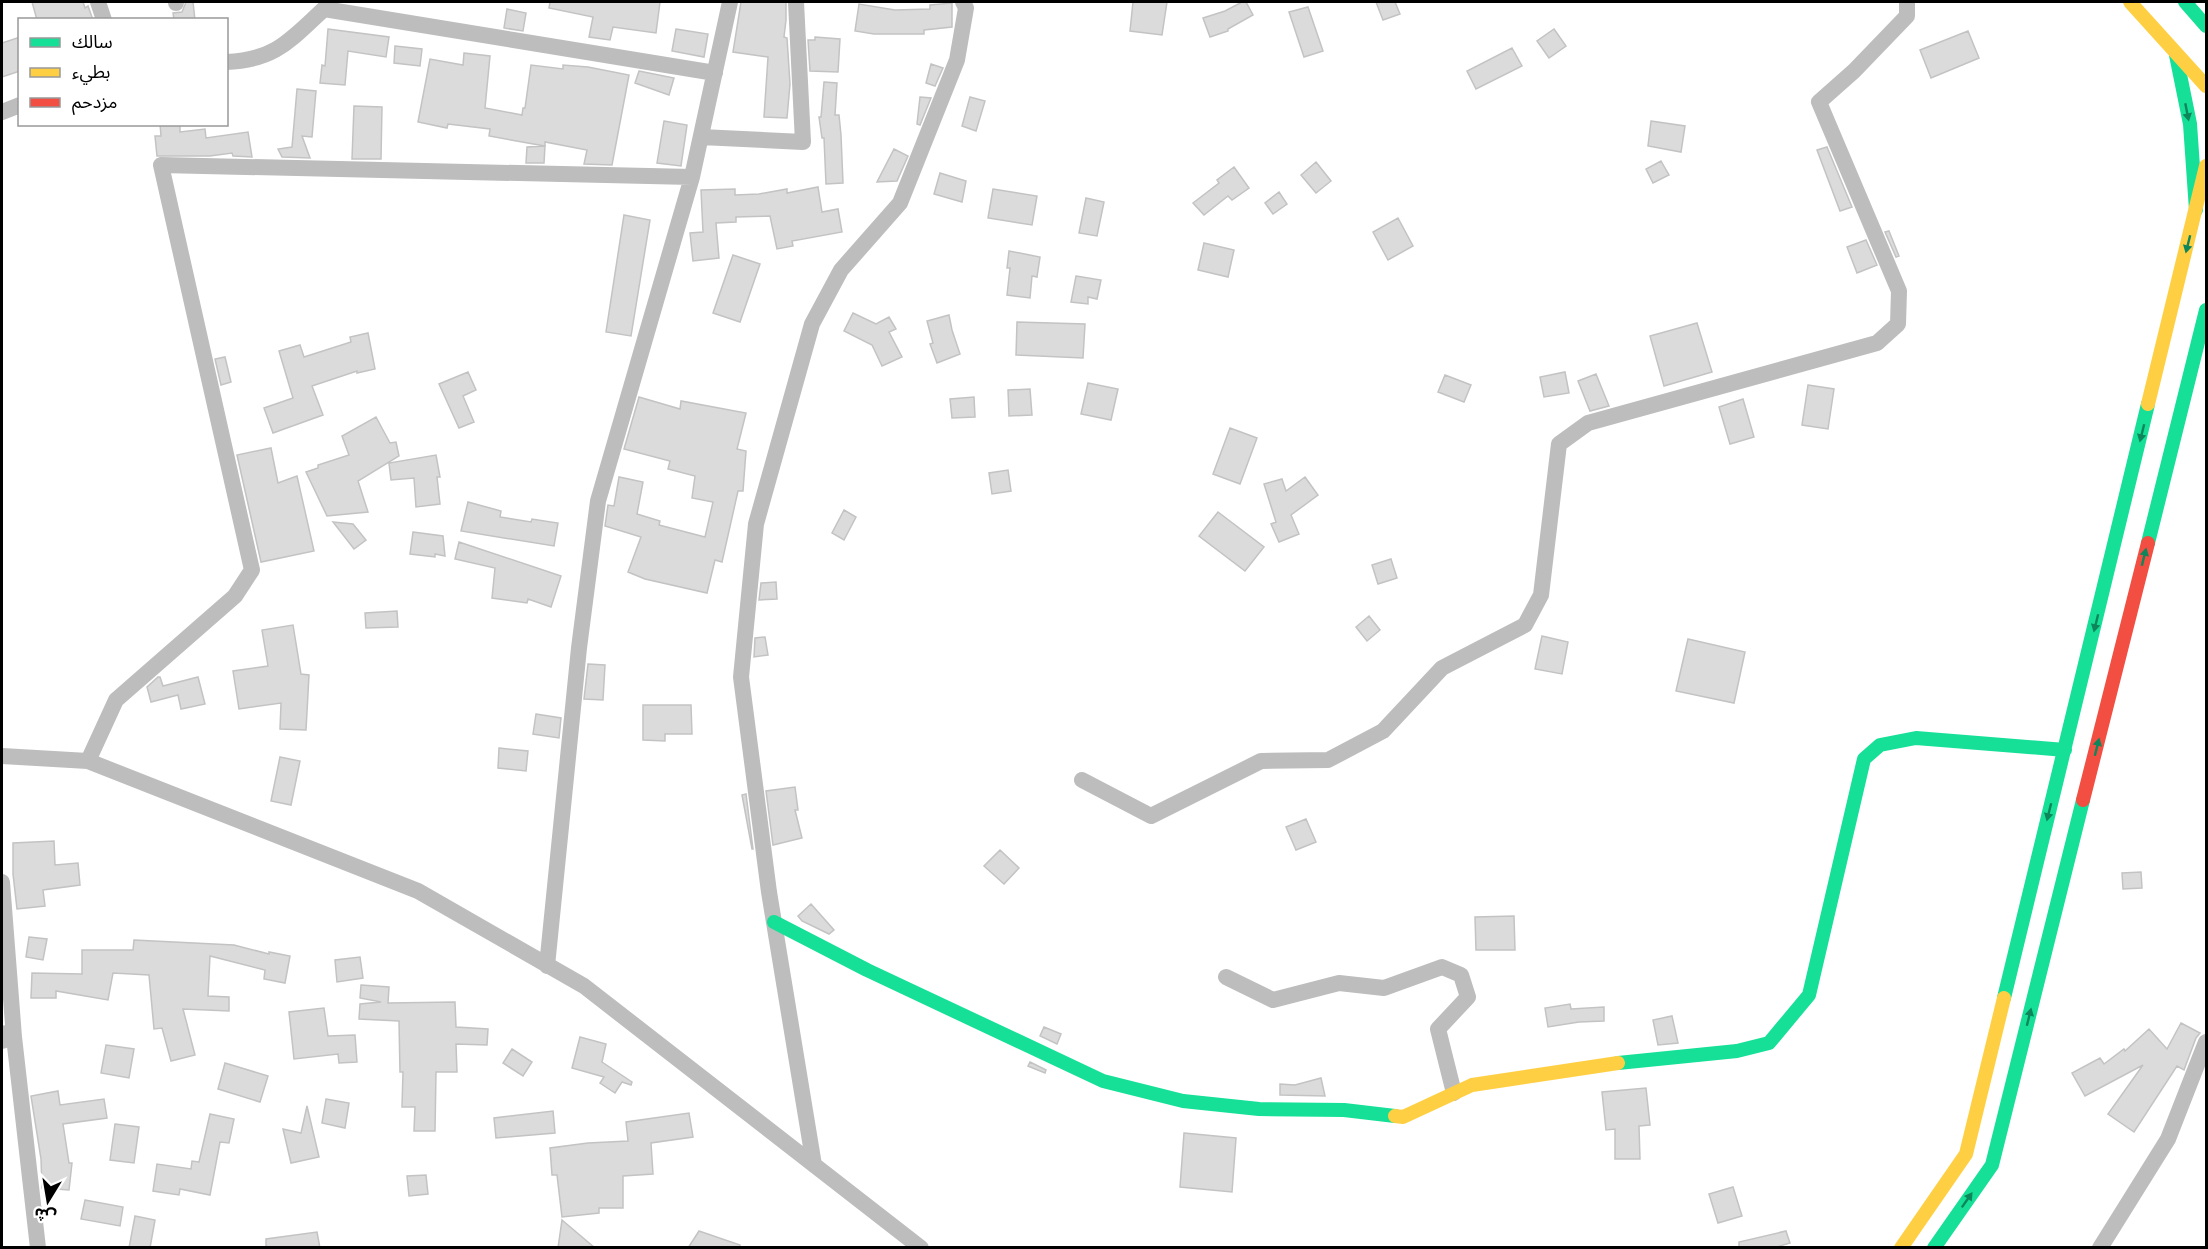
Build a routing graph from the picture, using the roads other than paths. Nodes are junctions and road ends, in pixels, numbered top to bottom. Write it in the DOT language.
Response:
graph roads {
  1 [pos="98,2"];
  2 [pos="730,2"];
  3 [pos="796,2"];
  4 [pos="963,2"];
  5 [pos="1907,2"];
  6 [pos="2130,2"];
  7 [pos="2186,2"];
  8 [pos="326,5"];
  9 [pos="103,18"];
  10 [pos="2206,26"];
  11 [pos="2176,55"];
  12 [pos="228,62"];
  13 [pos="715,73"];
  14 [pos="2206,86"];
  15 [pos="18,106"];
  16 [pos="2,112"];
  17 [pos="701,137"];
  18 [pos="2206,166"];
  19 [pos="692,177"];
  20 [pos="2196,210"];
  21 [pos="2206,310"];
  22 [pos="2065,750"];
  23 [pos="2,756"];
  24 [pos="88,761"];
  25 [pos="1082,780"];
  26 [pos="2,882"];
  27 [pos="774,922"];
  28 [pos="548,966"];
  29 [pos="1226,977"];
  30 [pos="6,1037"];
  31 [pos="2206,1042"];
  32 [pos="1454,1094"];
  33 [pos="814,1165"];
  34 [pos="38,1248"];
  35 [pos="921,1248"];
  36 [pos="1900,1248"];
  37 [pos="1934,1248"];
  38 [pos="2100,1248"];
  1 -- 9 [label="street"];
  2 -- 13 [label="street"];
  3 -- 17 [label="street"];
  4 -- 27 [label="street"];
  5 -- 25 [label="street"];
  6 -- 11 [label="street"];
  7 -- 10 [label="street"];
  8 -- 12 [label="street"];
  8 -- 13 [label="street"];
  11 -- 14 [label="street"];
  11 -- 20 [label="street, one-way"];
  13 -- 17 [label="street"];
  15 -- 16 [label="street"];
  17 -- 19 [label="street"];
  18 -- 20 [label="street"];
  19 -- 24 [label="street"];
  19 -- 28 [label="street"];
  20 -- 22 [label="street, one-way"];
  37 -- 21 [label="street, one-way"];
  22 -- 32 [label="street"];
  22 -- 36 [label="street, one-way"];
  23 -- 24 [label="street"];
  24 -- 28 [label="street"];
  26 -- 30 [label="street"];
  27 -- 32 [label="street"];
  27 -- 33 [label="street"];
  28 -- 33 [label="street"];
  29 -- 32 [label="street"];
  30 -- 34 [label="street"];
  31 -- 38 [label="street"];
  33 -- 35 [label="street"];
}
